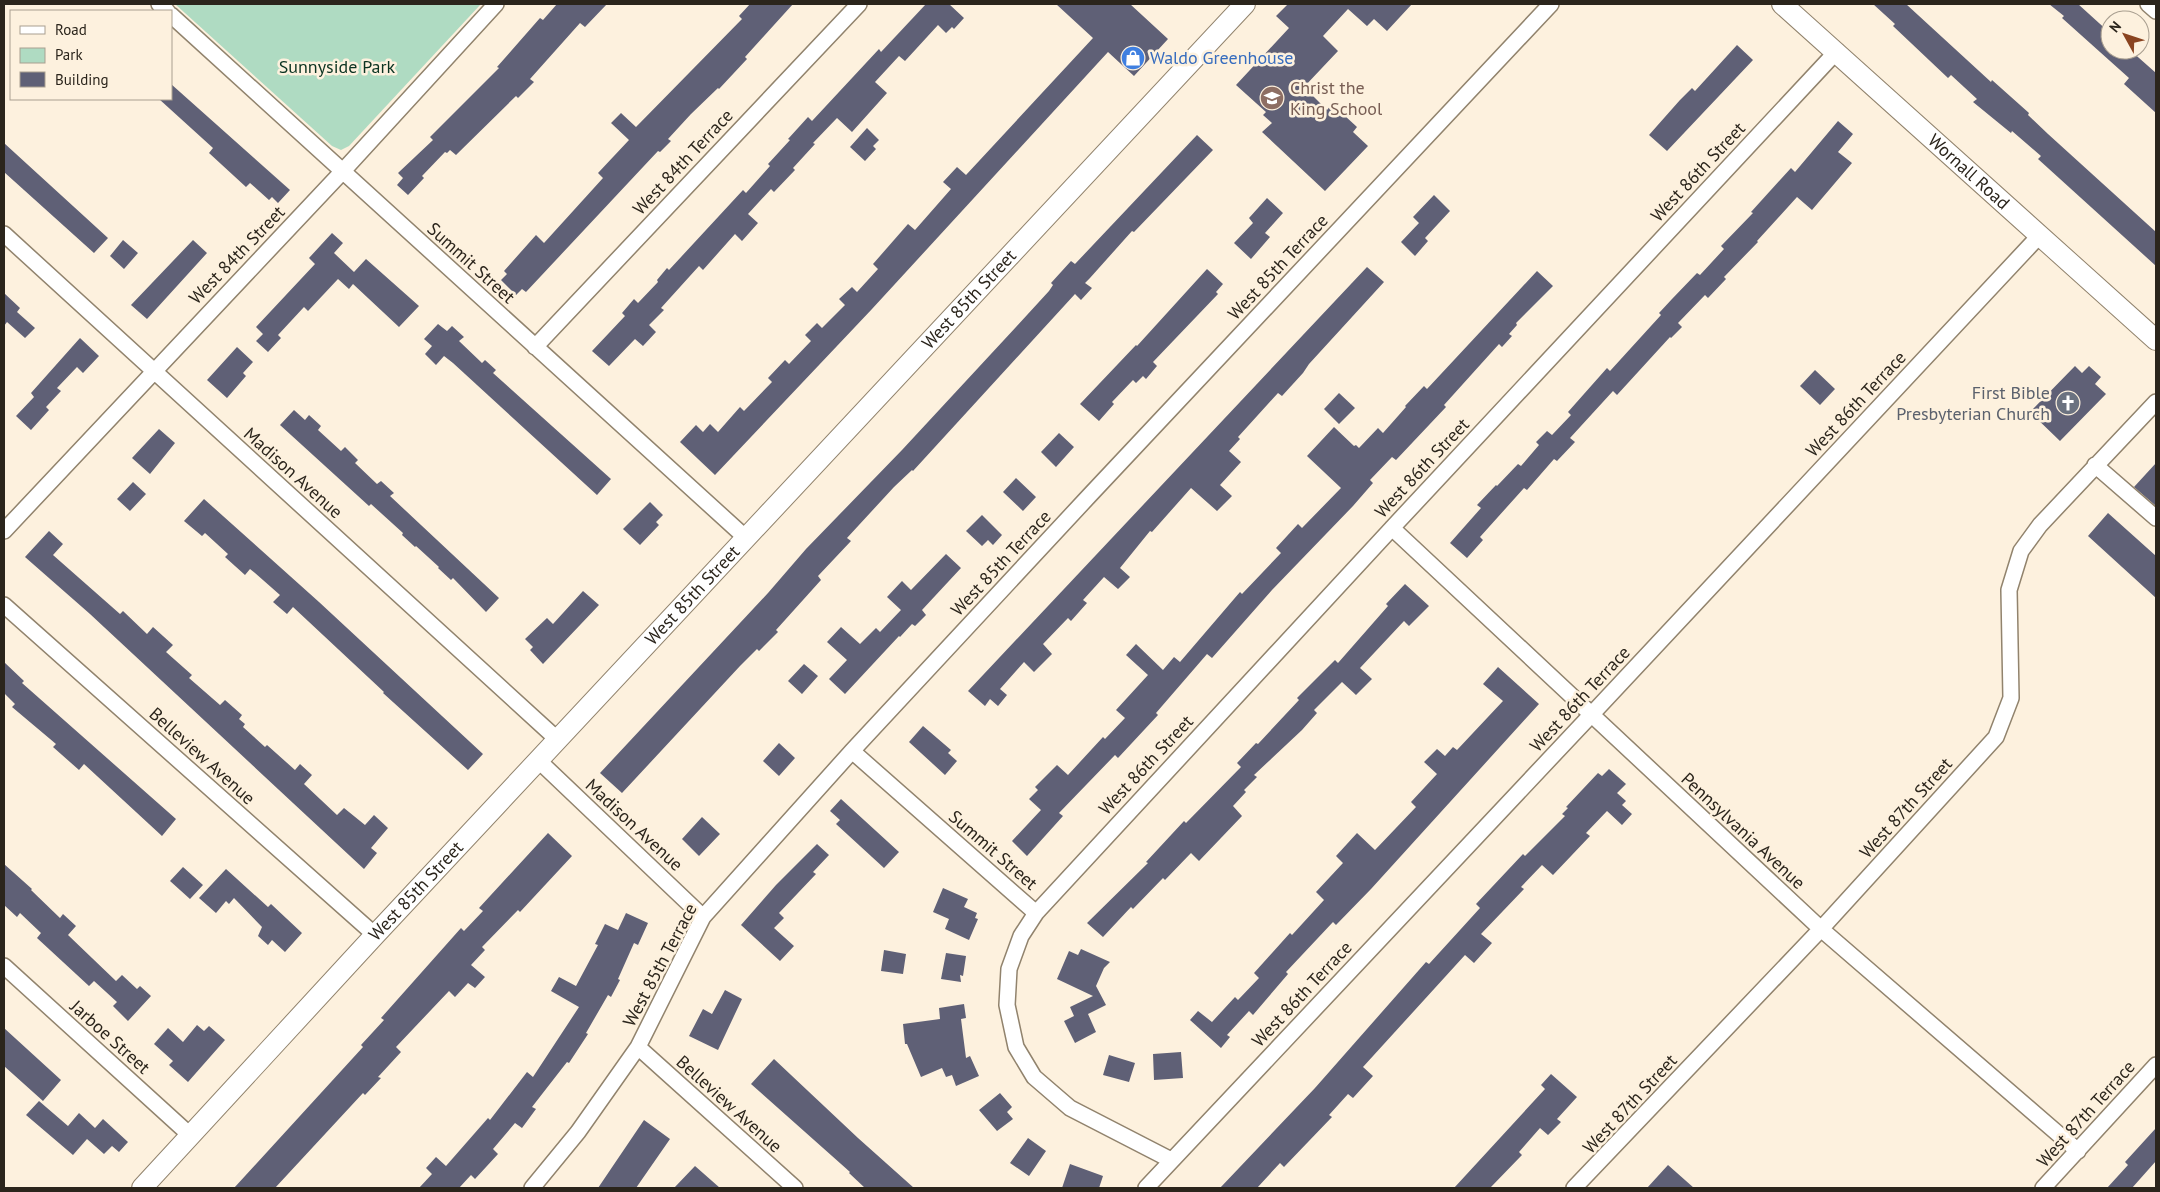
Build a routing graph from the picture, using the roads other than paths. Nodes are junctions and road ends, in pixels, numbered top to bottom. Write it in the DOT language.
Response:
graph roads {
  1 [pos="496,4"];
  2 [pos="859,4"];
  3 [pos="1244,4"];
  4 [pos="1551,4"];
  5 [pos="1782,4"];
  6 [pos="2148,4"];
  7 [pos="2156,11"];
  8 [pos="172,16"];
  9 [pos="1837,51"];
  10 [pos="342,172"];
  11 [pos="4,234"];
  12 [pos="2040,234"];
  13 [pos="2156,340"];
  14 [pos="535,347"];
  15 [pos="154,370"];
  16 [pos="2156,402"];
  17 [pos="2095,464"];
  18 [pos="2156,518"];
  19 [pos="1392,528"];
  20 [pos="4,531"];
  21 [pos="746,538"];
  22 [pos="4,605"];
  23 [pos="1591,715"];
  24 [pos="558,740"];
  25 [pos="852,751"];
  26 [pos="538,760"];
  27 [pos="1036,913"];
  28 [pos="703,917"];
  29 [pos="1821,929"];
  30 [pos="375,935"];
  31 [pos="4,966"];
  32 [pos="638,1047"];
  33 [pos="2156,1065"];
  34 [pos="191,1136"];
  35 [pos="2078,1151"];
  36 [pos="1171,1160"];
  37 [pos="142,1188"];
  38 [pos="532,1188"];
  39 [pos="795,1188"];
  40 [pos="1146,1188"];
  41 [pos="1574,1188"];
  42 [pos="2043,1188"];
  1 -- 10 [label="street, West 84th Street"];
  2 -- 14 [label="street, West 84th Terrace"];
  3 -- 21 [label="main road, West 85th Street"];
  4 -- 25 [label="street, West 85th Terrace"];
  5 -- 9 [label="main road, Wornall Road"];
  6 -- 7 [label="street"];
  8 -- 10 [label="street, Summit Street"];
  9 -- 12 [label="main road, Wornall Road"];
  9 -- 19 [label="street, West 86th Street"];
  10 -- 14 [label="street, Summit Street"];
  10 -- 15 [label="street, West 84th Street"];
  11 -- 15 [label="street, Madison Avenue"];
  12 -- 13 [label="main road, Wornall Road"];
  12 -- 23 [label="street, West 86th Terrace"];
  14 -- 21 [label="street, Summit Street"];
  15 -- 20 [label="street, West 84th Street"];
  15 -- 24 [label="street, Madison Avenue"];
  16 -- 17 [label="street, West 87th Street"];
  17 -- 18 [label="street"];
  17 -- 29 [label="street, West 87th Street"];
  19 -- 23 [label="street, Pennsylvania Avenue"];
  19 -- 27 [label="street, West 86th Street"];
  21 -- 24 [label="main road, West 85th Street"];
  22 -- 30 [label="street, Belleview Avenue"];
  23 -- 29 [label="street, Pennsylvania Avenue"];
  23 -- 36 [label="street, West 86th Terrace"];
  24 -- 26 [label="main road, West 85th Street"];
  25 -- 27 [label="street, Summit Street"];
  25 -- 28 [label="street, West 85th Terrace"];
  26 -- 28 [label="street, Madison Avenue"];
  26 -- 30 [label="main road, West 85th Street"];
  27 -- 36 [label="street, Summit Street"];
  28 -- 32 [label="street, West 85th Terrace"];
  29 -- 35 [label="street, Pennsylvania Avenue"];
  29 -- 41 [label="street, West 87th Street"];
  30 -- 34 [label="main road, West 85th Street"];
  31 -- 34 [label="street, Jarboe Street"];
  32 -- 38 [label="street, West 85th Terrace"];
  32 -- 39 [label="street, Belleview Avenue"];
  33 -- 35 [label="street, West 87th Terrace"];
  34 -- 37 [label="main road, West 85th Street"];
  35 -- 42 [label="street, West 87th Terrace"];
  36 -- 40 [label="street, West 86th Terrace"];
}
